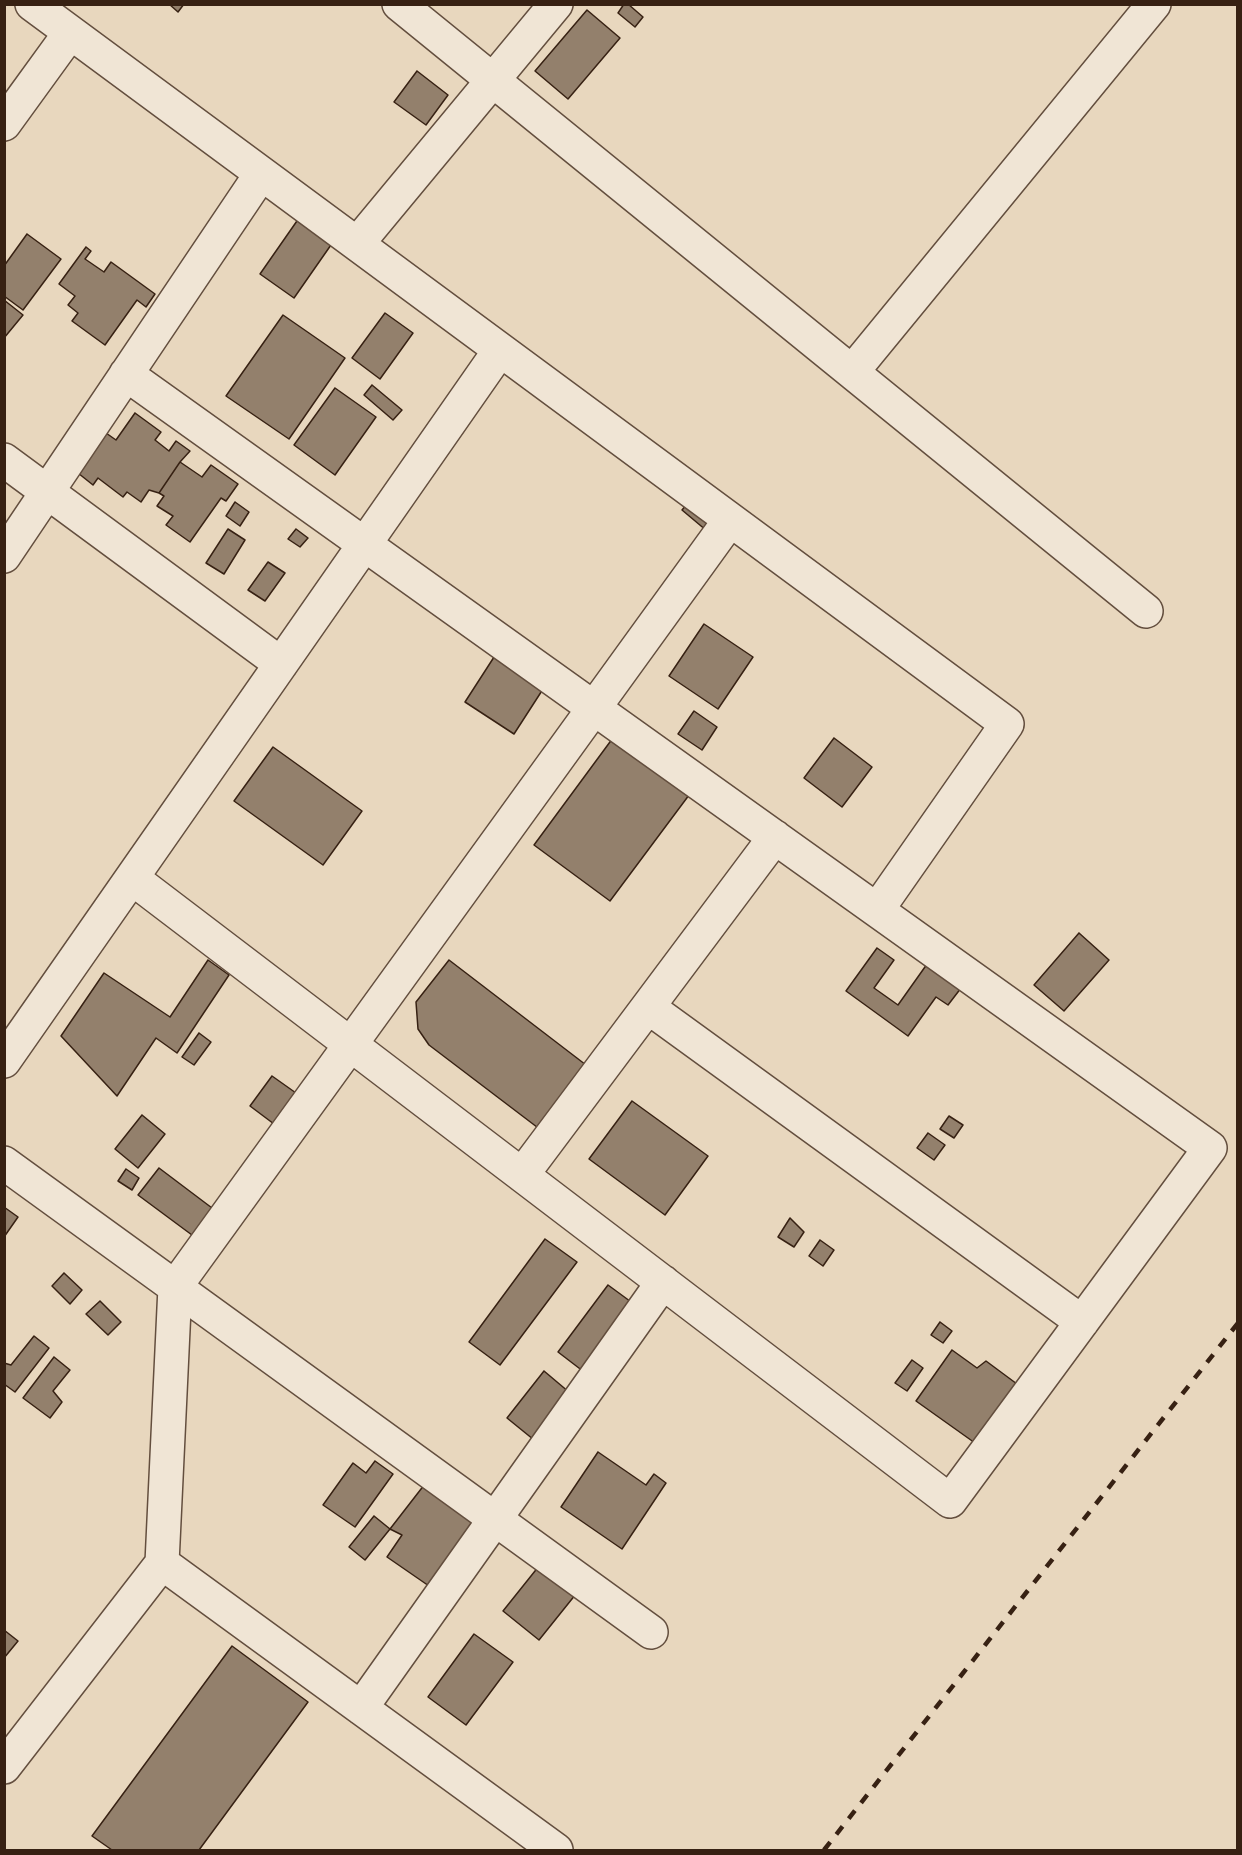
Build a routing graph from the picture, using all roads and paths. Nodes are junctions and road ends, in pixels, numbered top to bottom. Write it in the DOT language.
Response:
graph roads {
  1 [pos="399,4"];
  2 [pos="556,4"];
  3 [pos="1154,4"];
  4 [pos="43,8"];
  5 [pos="70,33"];
  6 [pos="492,81"];
  7 [pos="4,124"];
  8 [pos="261,174"];
  9 [pos="357,244"];
  10 [pos="500,350"];
  11 [pos="852,372"];
  12 [pos="126,374"];
  13 [pos="4,460"];
  14 [pos="47,492"];
  15 [pos="730,520"];
  16 [pos="365,544"];
  17 [pos="4,556"];
  18 [pos="1146,611"];
  19 [pos="281,664"];
  20 [pos="594,708"];
  21 [pos="775,837"];
  22 [pos="132,878"];
  23 [pos="877,910"];
  24 [pos="648,1007"];
  25 [pos="351,1044"];
  26 [pos="4,1061"];
  27 [pos="4,1163"];
  28 [pos="522,1175"];
  29 [pos="663,1282"];
  30 [pos="176,1287"];
  31 [pos="1082,1322"];
  32 [pos="495,1519"];
  33 [pos="162,1563"];
  34 [pos="651,1632"];
  35 [pos="361,1708"];
  36 [pos="4,1767"];
  37 [pos="556,1851"];
  1 -- 6 [label="street"];
  2 -- 6 [label="street"];
  3 -- 11 [label="street"];
  4 -- 5 [label="street"];
  5 -- 7 [label="street"];
  5 -- 8 [label="street"];
  6 -- 9 [label="street"];
  6 -- 11 [label="street"];
  8 -- 9 [label="street"];
  8 -- 12 [label="street"];
  9 -- 10 [label="street"];
  10 -- 15 [label="street"];
  10 -- 16 [label="street"];
  11 -- 18 [label="street"];
  12 -- 14 [label="street"];
  12 -- 16 [label="street"];
  13 -- 14 [label="street"];
  14 -- 17 [label="street"];
  14 -- 19 [label="street"];
  15 -- 20 [label="street"];
  15 -- 23 [label="street"];
  16 -- 19 [label="street"];
  16 -- 20 [label="street"];
  19 -- 22 [label="street"];
  20 -- 21 [label="street"];
  20 -- 25 [label="street"];
  21 -- 23 [label="street"];
  21 -- 24 [label="street"];
  22 -- 25 [label="street"];
  22 -- 26 [label="street"];
  23 -- 31 [label="street"];
  24 -- 28 [label="street"];
  24 -- 31 [label="street"];
  25 -- 28 [label="street"];
  25 -- 30 [label="street"];
  27 -- 30 [label="street"];
  28 -- 29 [label="street"];
  29 -- 31 [label="street"];
  29 -- 32 [label="street"];
  30 -- 32 [label="street"];
  30 -- 33 [label="street"];
  32 -- 34 [label="street"];
  32 -- 35 [label="street"];
  33 -- 35 [label="street"];
  33 -- 36 [label="street"];
  35 -- 37 [label="street"];
}
